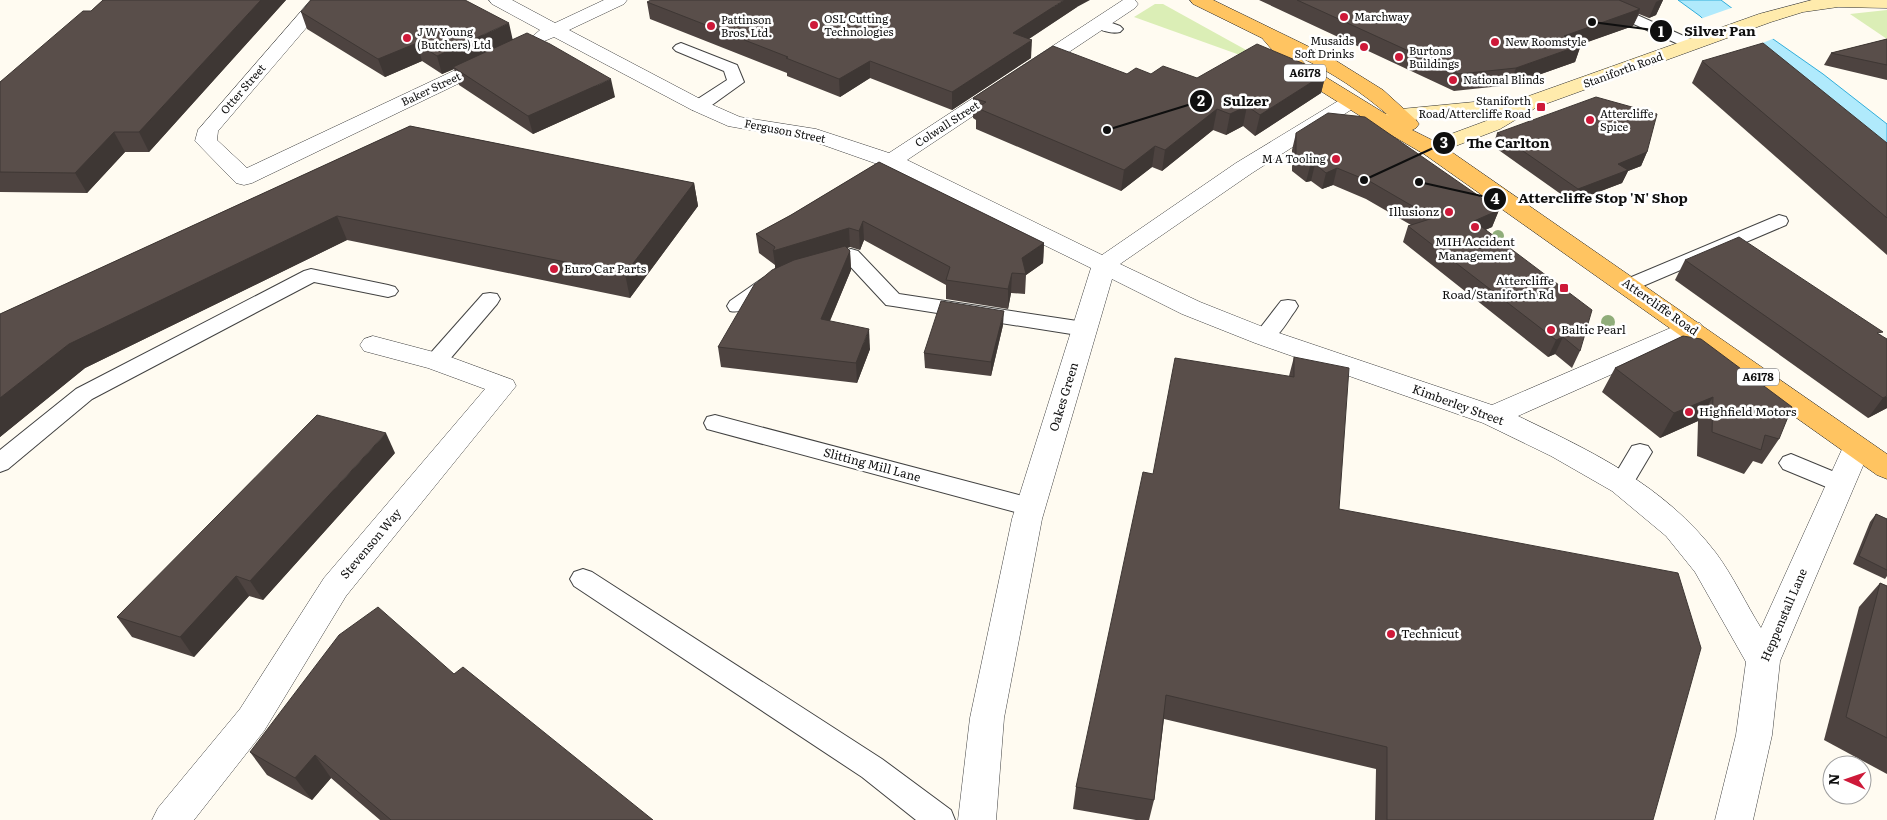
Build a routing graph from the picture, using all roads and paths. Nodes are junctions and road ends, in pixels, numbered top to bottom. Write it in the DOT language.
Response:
graph roads {
  1 [pos="321,0"];
  2 [pos="498,0"];
  3 [pos="618,0"];
  4 [pos="1199,0"];
  5 [pos="1592,0"];
  6 [pos="1844,1"];
  7 [pos="1804,3"];
  8 [pos="1887,3"];
  9 [pos="1130,4"];
  10 [pos="554,30"];
  11 [pos="1269,35"];
  12 [pos="1700,42"];
  13 [pos="681,48"];
  14 [pos="1350,102"];
  15 [pos="1530,103"];
  16 [pos="699,106"];
  17 [pos="1395,120"];
  18 [pos="1432,149"];
  19 [pos="891,161"];
  20 [pos="244,178"];
  21 [pos="1779,221"];
  22 [pos="1104,264"];
  23 [pos="1629,285"];
  24 [pos="388,291"];
  25 [pos="490,299"];
  26 [pos="737,306"];
  27 [pos="1288,306"];
  28 [pos="1084,329"];
  29 [pos="1691,329"];
  30 [pos="1264,337"];
  31 [pos="374,345"];
  32 [pos="436,361"];
  33 [pos="1493,416"];
  34 [pos="715,423"];
  35 [pos="1857,447"];
  36 [pos="1640,452"];
  37 [pos="0,463"];
  38 [pos="1791,463"];
  39 [pos="1887,468"];
  40 [pos="1622,483"];
  41 [pos="1841,484"];
  42 [pos="1030,508"];
  43 [pos="583,579"];
  44 [pos="1763,661"];
  45 [pos="171,820"];
  46 [pos="940,820"];
  47 [pos="977,820"];
  48 [pos="1734,820"];
  1 -- 20 [label="street, Otter Street"];
  2 -- 10 [label="street, Ferguson Street"];
  3 -- 10 [label="street, Baker Street"];
  4 -- 11 [label="main road, Attercliffe Road / A6178"];
  5 -- 12 [label="lane"];
  6 -- 7 [label="main road, Staniforth Road"];
  6 -- 8 [label="main road, Staniforth Road"];
  7 -- 12 [label="main road, Staniforth Road"];
  9 -- 19 [label="street, Colwall Street"];
  10 -- 16 [label="street, Ferguson Street"];
  10 -- 20 [label="street, Baker Street"];
  11 -- 14 [label="main road, Attercliffe Road / A6178"];
  11 -- 17 [label="main road, Attercliffe Road / A6178"];
  12 -- 15 [label="main road, Staniforth Road"];
  13 -- 16 [label="lane"];
  14 -- 17 [label="main road, Attercliffe Road / A6178"];
  14 -- 22 [label="street"];
  15 -- 17 [label="main road, Staniforth Road"];
  15 -- 18 [label="main road, Staniforth Road"];
  16 -- 19 [label="street, Ferguson Street"];
  17 -- 18 [label="main road, Attercliffe Road / A6178"];
  18 -- 23 [label="main road, Attercliffe Road / A6178"];
  19 -- 22 [label="street, Ferguson Street"];
  21 -- 23 [label="lane"];
  22 -- 28 [label="street, Oakes Green"];
  22 -- 30 [label="street, Kimberley Street"];
  23 -- 29 [label="main road, Attercliffe Road / A6178"];
  24 -- 37 [label="lane"];
  25 -- 32 [label="lane"];
  26 -- 28 [label="lane"];
  27 -- 30 [label="lane"];
  28 -- 42 [label="street, Oakes Green"];
  29 -- 33 [label="street"];
  29 -- 35 [label="main road, Attercliffe Road / A6178"];
  30 -- 33 [label="street, Kimberley Street"];
  31 -- 32 [label="street, Stevenson Way"];
  32 -- 45 [label="street, Stevenson Way"];
  33 -- 40 [label="street, Kimberley Street"];
  34 -- 42 [label="lane, Slitting Mill Lane"];
  35 -- 39 [label="main road, Attercliffe Road / A6178"];
  35 -- 41 [label="street, Heppenstall Lane"];
  36 -- 40 [label="lane"];
  38 -- 41 [label="lane"];
  40 -- 44 [label="street, Kimberley Street"];
  41 -- 44 [label="street, Heppenstall Lane"];
  42 -- 47 [label="street, Oakes Green"];
  43 -- 46 [label="lane"];
  44 -- 48 [label="street, Heppenstall Lane"];
}
